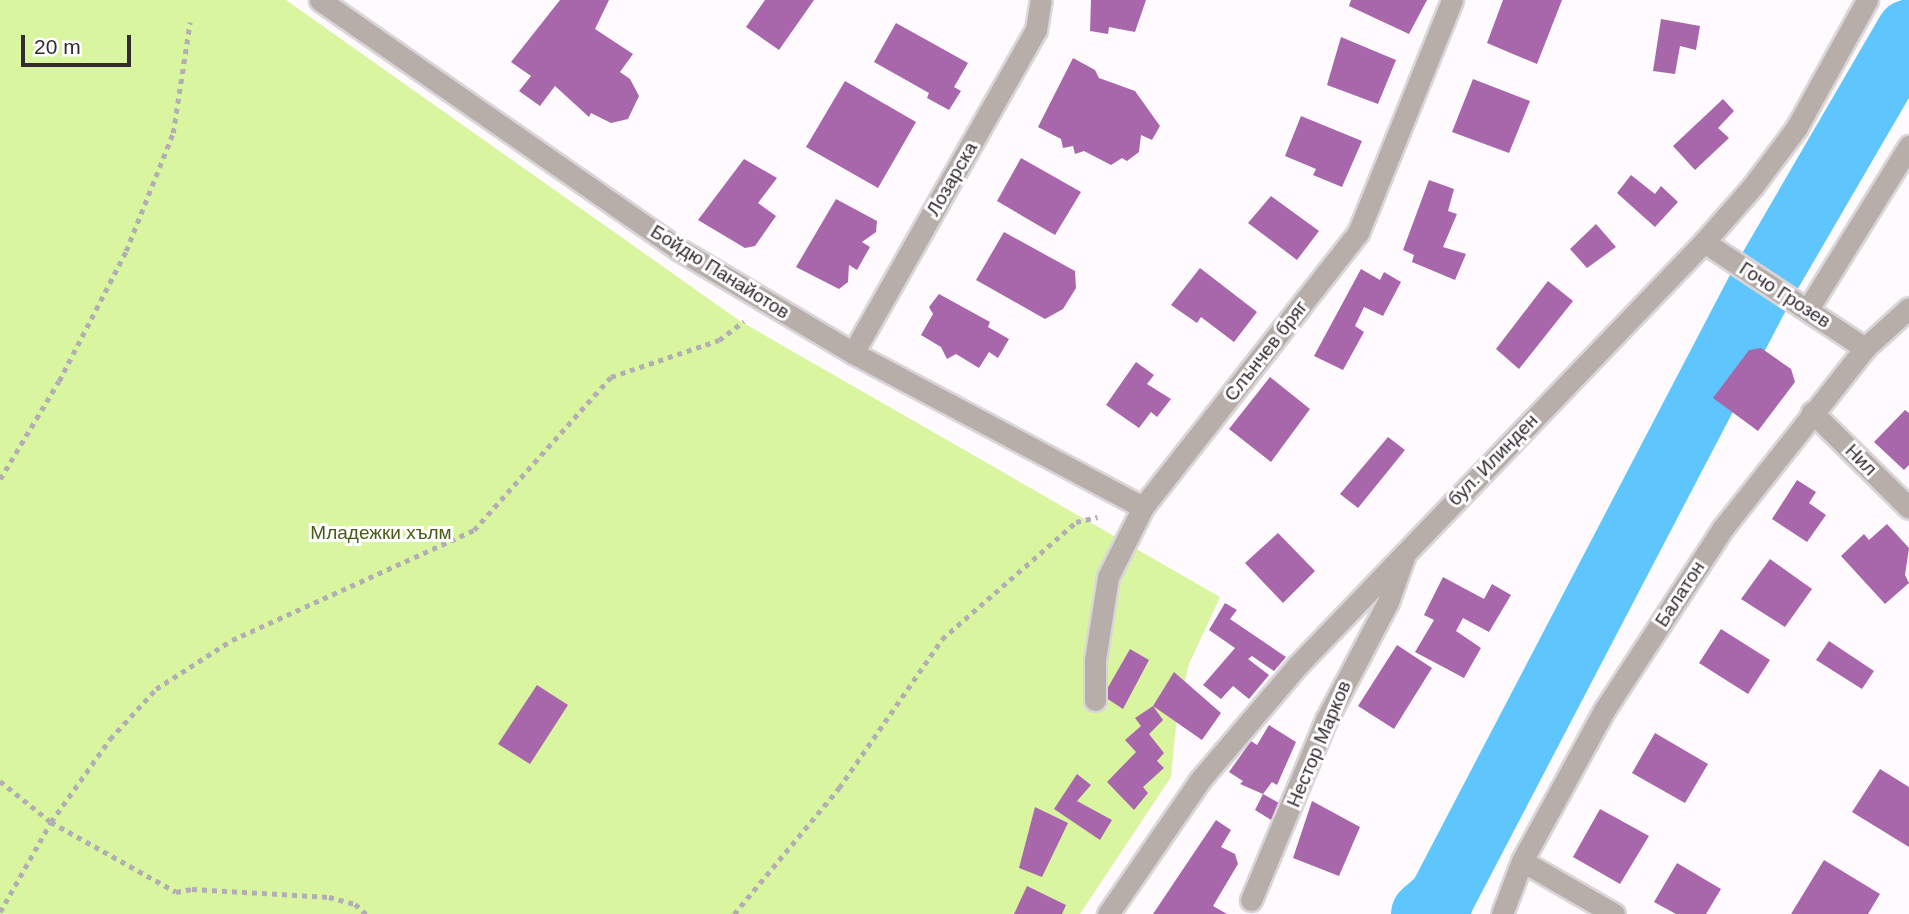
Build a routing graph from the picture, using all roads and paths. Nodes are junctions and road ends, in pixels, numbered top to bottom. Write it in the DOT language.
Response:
graph roads {
  1 [pos="320,0"];
  2 [pos="1041,0"];
  3 [pos="1452,0"];
  4 [pos="1867,0"];
  5 [pos="190,22"];
  6 [pos="1909,146"];
  7 [pos="1704,242"];
  8 [pos="768,303"];
  9 [pos="1909,308"];
  10 [pos="1808,309"];
  11 [pos="1865,348"];
  12 [pos="853,353"];
  13 [pos="1812,412"];
  14 [pos="0,479"];
  15 [pos="1143,507"];
  16 [pos="1909,508"];
  17 [pos="1076,522"];
  18 [pos="1406,551"];
  19 [pos="1095,700"];
  20 [pos="0,781"];
  21 [pos="51,822"];
  22 [pos="1522,861"];
  23 [pos="1121,892"];
  24 [pos="1251,900"];
  25 [pos="0,912"];
  26 [pos="366,914"];
  27 [pos="734,914"];
  28 [pos="1108,914"];
  29 [pos="1116,914"];
  30 [pos="1502,914"];
  31 [pos="1614,914"];
  1 -- 8 [label="street, Бойдю Панайотов"];
  2 -- 12 [label="street, Лозарска"];
  3 -- 15 [label="street, Слънчев бряг"];
  4 -- 7 [label="street, бул. Илинден"];
  5 -- 14 [label="path"];
  6 -- 10 [label="street"];
  7 -- 10 [label="street, Гочо Грозев"];
  7 -- 18 [label="street, бул. Илинден"];
  8 -- 12 [label="street, Бойдю Панайотов"];
  8 -- 21 [label="path"];
  9 -- 11 [label="street, Балатон"];
  10 -- 11 [label="street, Гочо Грозев"];
  11 -- 13 [label="street, Балатон"];
  12 -- 15 [label="street, Бойдю Панайотов"];
  13 -- 16 [label="street, Нил"];
  13 -- 22 [label="street, Балатон"];
  15 -- 19 [label="street, Слънчев бряг"];
  17 -- 27 [label="path"];
  18 -- 23 [label="street, бул. Илинден"];
  18 -- 24 [label="street, Нестор Марков"];
  20 -- 21 [label="path"];
  21 -- 25 [label="path"];
  21 -- 26 [label="path"];
  22 -- 30 [label="street, Балатон"];
  22 -- 31 [label="street"];
  23 -- 28 [label="street, бул. Илинден"];
  23 -- 29 [label="street"];
}
